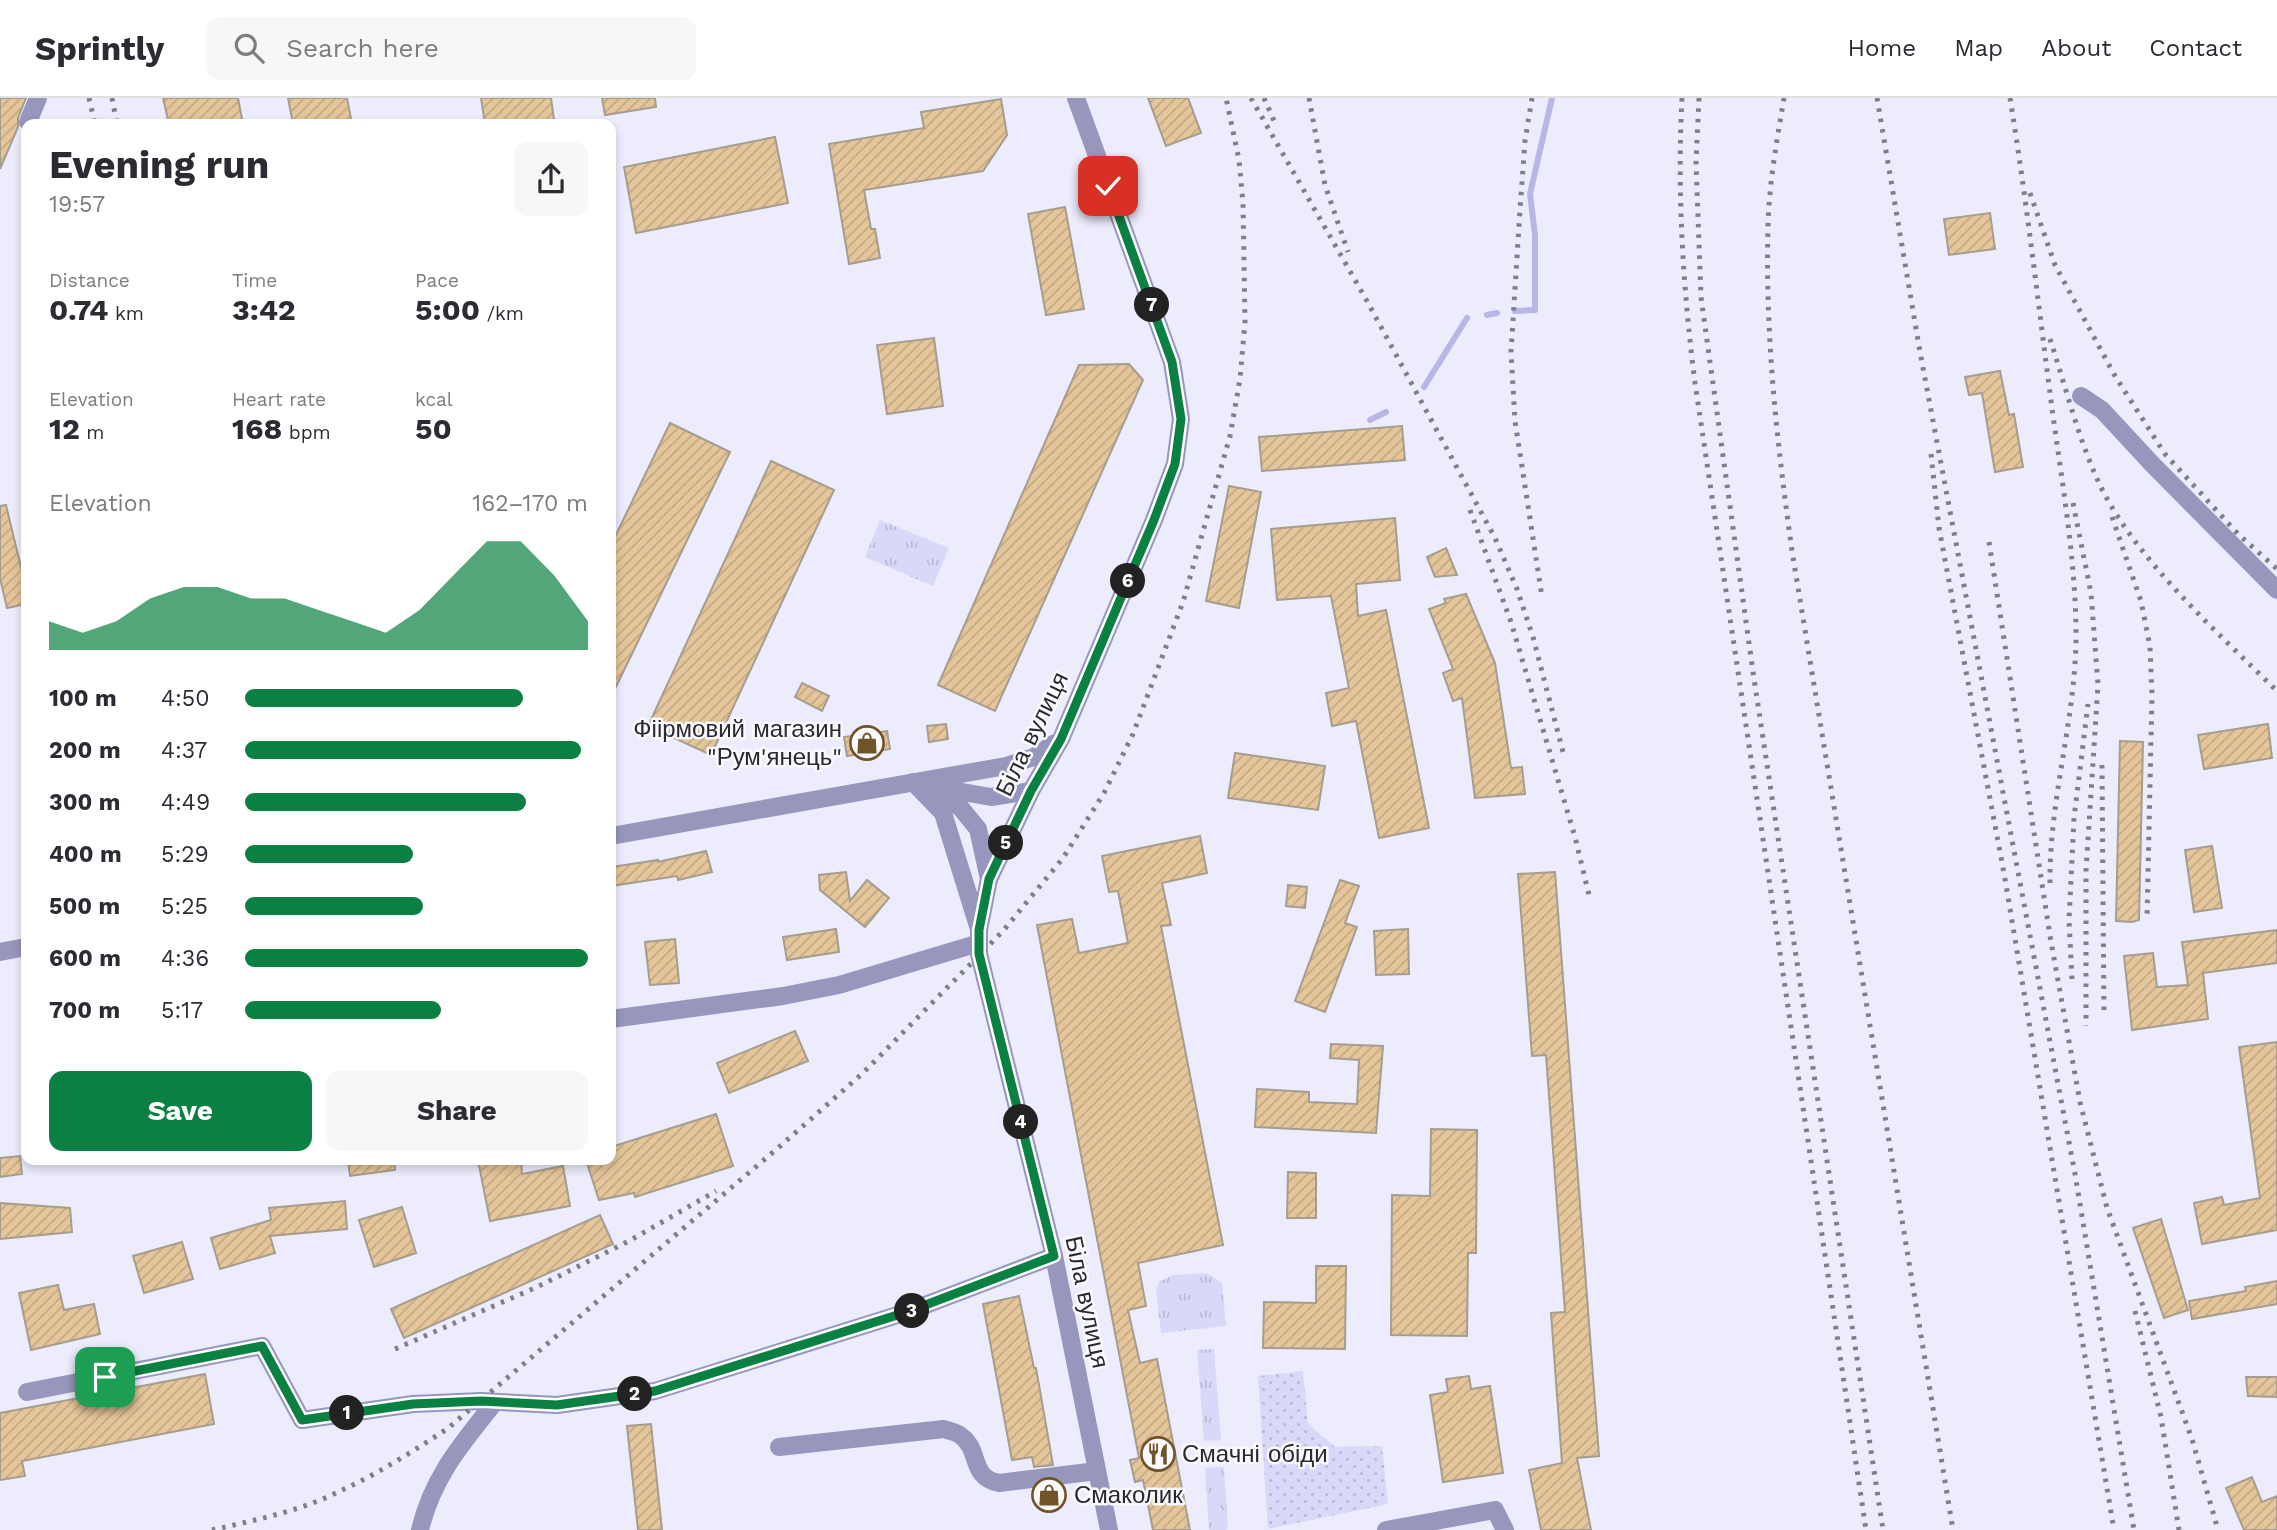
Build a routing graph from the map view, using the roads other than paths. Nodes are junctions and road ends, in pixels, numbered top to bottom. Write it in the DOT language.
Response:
graph roads {
  1 [pos="38,98"];
  2 [pos="1076,98"];
  3 [pos="29,119"];
  4 [pos="2081,396"];
  5 [pos="2277,590"];
  6 [pos="1061,739"];
  7 [pos="913,782"];
  8 [pos="1031,791"];
  9 [pos="616,835"];
  10 [pos="989,879"];
  11 [pos="979,937"];
  12 [pos="21,948"];
  13 [pos="0,952"];
  14 [pos="616,1018"];
  15 [pos="1054,1256"];
  16 [pos="27,1392"];
  17 [pos="495,1402"];
  18 [pos="779,1447"];
  19 [pos="1097,1471"];
  20 [pos="420,1530"];
  21 [pos="1110,1530"];
  22 [pos="1386,1530"];
  23 [pos="1505,1530"];
  1 -- 3 [label="street"];
  2 -- 6 [label="street, Біла вулиця"];
  4 -- 5 [label="street"];
  6 -- 7 [label="street"];
  6 -- 8 [label="street, Біла вулиця"];
  7 -- 8 [label="street"];
  7 -- 9 [label="street"];
  7 -- 10 [label="street"];
  7 -- 11 [label="street"];
  8 -- 10 [label="street, Біла вулиця"];
  10 -- 11 [label="street, Біла вулиця"];
  11 -- 14 [label="street"];
  11 -- 15 [label="street, Біла вулиця"];
  12 -- 13 [label="street"];
  15 -- 17 [label="street"];
  15 -- 19 [label="street, Біла вулиця"];
  16 -- 17 [label="street"];
  17 -- 20 [label="street"];
  18 -- 19 [label="street"];
  19 -- 21 [label="street, Біла вулиця"];
  22 -- 23 [label="street"];
}
